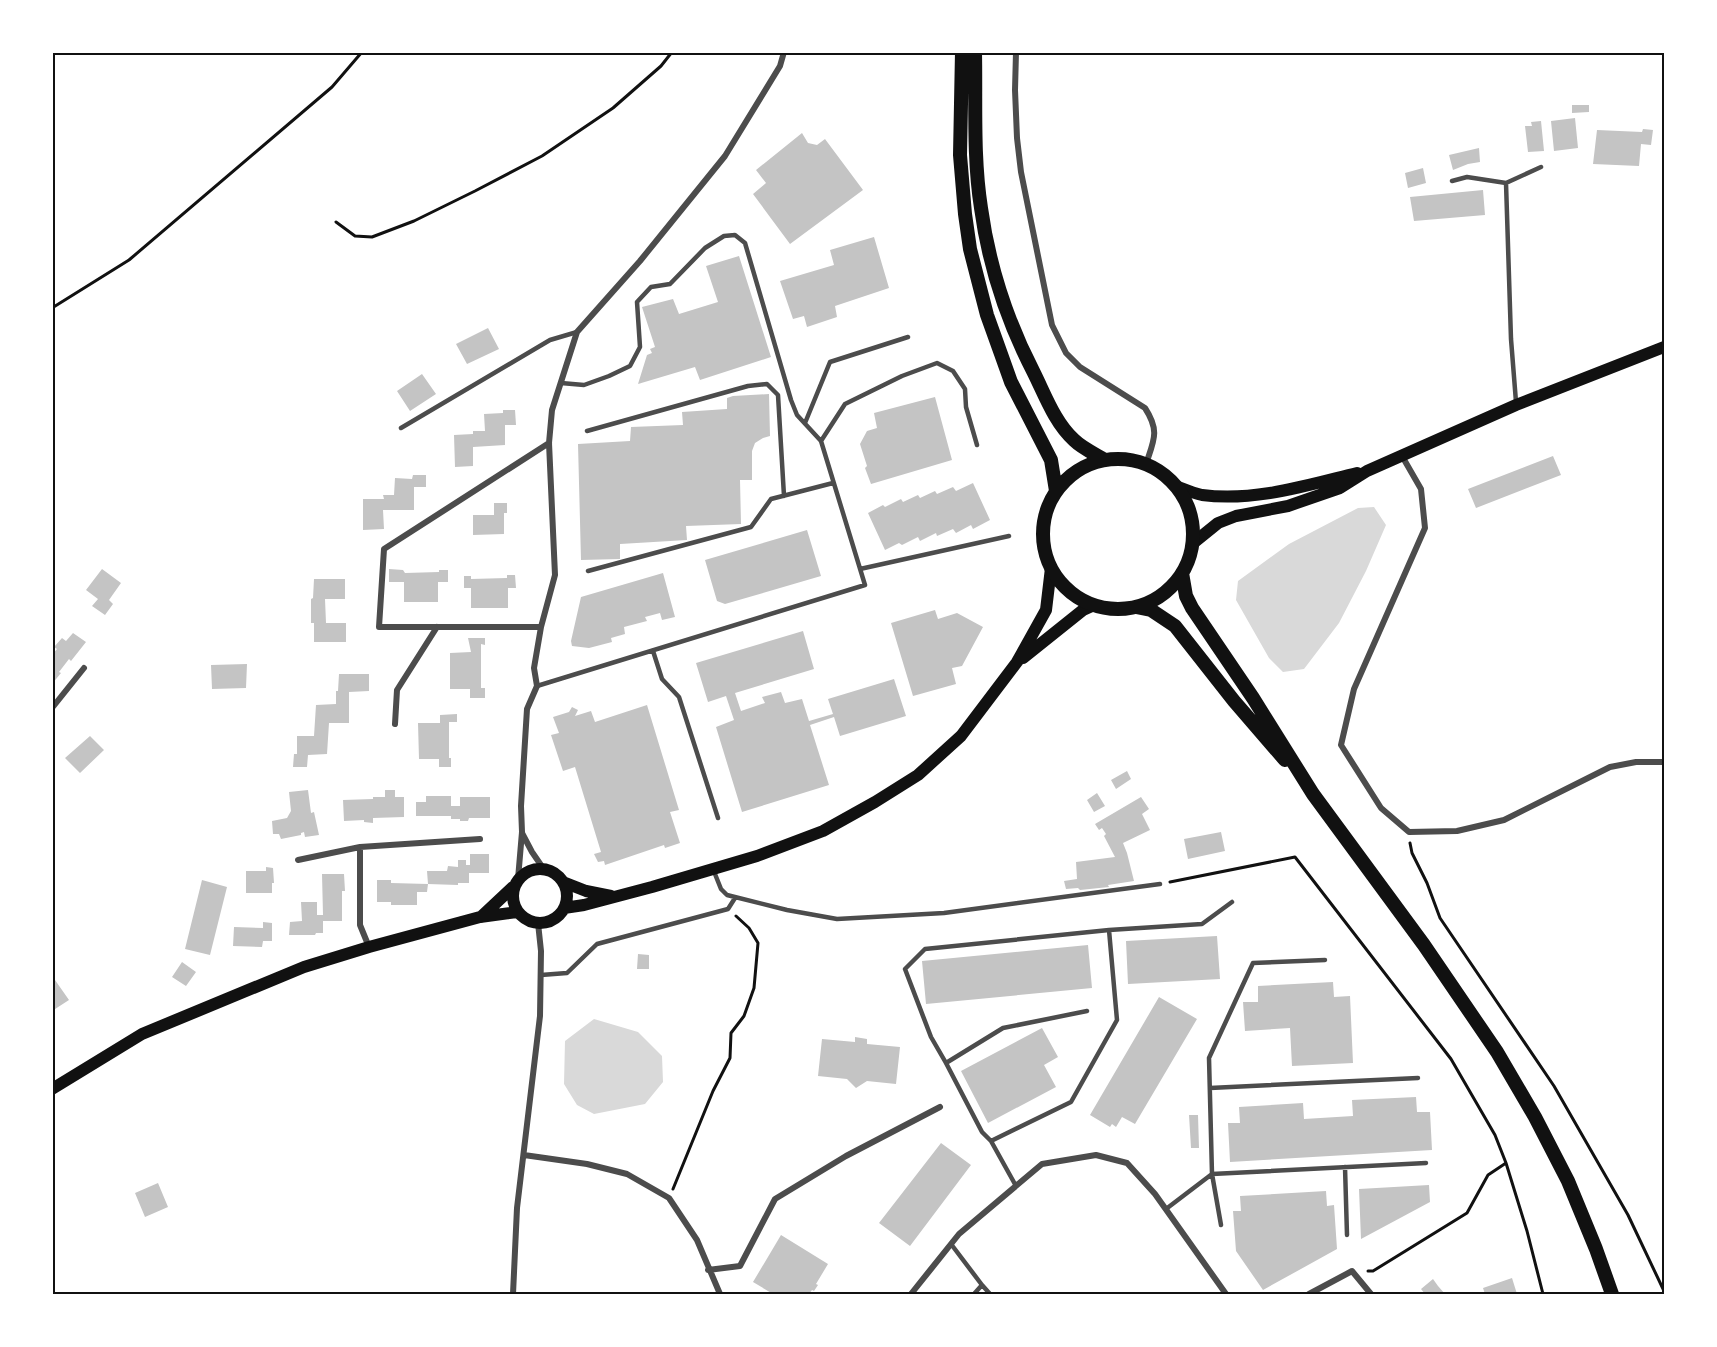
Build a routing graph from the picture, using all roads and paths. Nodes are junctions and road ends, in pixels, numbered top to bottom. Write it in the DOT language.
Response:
graph roads {
  1 [pos="362,52"];
  2 [pos="672,52"];
  3 [pos="784,52"];
  4 [pos="962,52"];
  5 [pos="975,52"];
  6 [pos="1016,52"];
  7 [pos="1541,167"];
  8 [pos="1452,181"];
  9 [pos="1506,183"];
  10 [pos="336,222"];
  11 [pos="52,308"];
  12 [pos="577,332"];
  13 [pos="908,337"];
  14 [pos="1665,347"];
  15 [pos="561,383"];
  16 [pos="1516,405"];
  17 [pos="805,423"];
  18 [pos="401,428"];
  19 [pos="587,431"];
  20 [pos="821,441"];
  21 [pos="549,442"];
  22 [pos="977,445"];
  23 [pos="1402,456"];
  24 [pos="1105,460"];
  25 [pos="1146,464"];
  26 [pos="1367,471"];
  27 [pos="833,483"];
  28 [pos="1176,486"];
  29 [pos="1056,491"];
  30 [pos="784,496"];
  31 [pos="1009,536"];
  32 [pos="1192,544"];
  33 [pos="1051,568"];
  34 [pos="860,569"];
  35 [pos="588,571"];
  36 [pos="1182,573"];
  37 [pos="1094,605"];
  38 [pos="1136,607"];
  39 [pos="436,627"];
  40 [pos="541,627"];
  41 [pos="653,651"];
  42 [pos="1017,662"];
  43 [pos="84,668"];
  44 [pos="537,686"];
  45 [pos="52,708"];
  46 [pos="394,724"];
  47 [pos="1665,762"];
  48 [pos="1313,794"];
  49 [pos="718,818"];
  50 [pos="522,832"];
  51 [pos="1408,832"];
  52 [pos="480,839"];
  53 [pos="360,847"];
  54 [pos="298,860"];
  55 [pos="543,868"];
  56 [pos="713,869"];
  57 [pos="563,882"];
  58 [pos="515,883"];
  59 [pos="1160,884"];
  60 [pos="612,897"];
  61 [pos="735,898"];
  62 [pos="1232,902"];
  63 [pos="564,908"];
  64 [pos="728,909"];
  65 [pos="517,912"];
  66 [pos="480,917"];
  67 [pos="538,923"];
  68 [pos="1109,930"];
  69 [pos="369,947"];
  70 [pos="1325,960"];
  71 [pos="541,975"];
  72 [pos="1087,1011"];
  73 [pos="946,1063"];
  74 [pos="1418,1078"];
  75 [pos="1210,1088"];
  76 [pos="52,1089"];
  77 [pos="939,1107"];
  78 [pos="991,1141"];
  79 [pos="524,1155"];
  80 [pos="1426,1162"];
  81 [pos="1506,1162"];
  82 [pos="1345,1167"];
  83 [pos="1212,1174"];
  84 [pos="1016,1186"];
  85 [pos="669,1198"];
  86 [pos="1166,1209"];
  87 [pos="1221,1225"];
  88 [pos="1347,1235"];
  89 [pos="951,1244"];
  90 [pos="708,1270"];
  91 [pos="1352,1271"];
  92 [pos="982,1285"];
  93 [pos="1665,1291"];
  94 [pos="513,1294"];
  95 [pos="720,1294"];
  96 [pos="911,1294"];
  97 [pos="974,1294"];
  98 [pos="990,1294"];
  99 [pos="1226,1294"];
  100 [pos="1309,1294"];
  101 [pos="1371,1294"];
  102 [pos="1544,1294"];
  103 [pos="1612,1294"];
  1 -- 11 [label="path"];
  2 -- 10 [label="path"];
  3 -- 12 [label="street"];
  4 -- 29 [label="main road"];
  5 -- 24 [label="main road"];
  6 -- 25 [label="street"];
  7 -- 9 [label="lane"];
  8 -- 9 [label="lane"];
  9 -- 16 [label="lane"];
  12 -- 15 [label="street"];
  12 -- 18 [label="lane"];
  13 -- 17 [label="lane"];
  14 -- 16 [label="main road"];
  15 -- 17 [label="lane"];
  15 -- 21 [label="street"];
  16 -- 23 [label="main road"];
  17 -- 20 [label="lane"];
  19 -- 30 [label="lane"];
  20 -- 22 [label="lane"];
  20 -- 27 [label="lane"];
  21 -- 39 [label="street"];
  21 -- 40 [label="street"];
  23 -- 26 [label="main road"];
  23 -- 51 [label="street"];
  24 -- 25 [label="main road"];
  24 -- 29 [label="main road"];
  25 -- 28 [label="main road"];
  26 -- 28 [label="main road"];
  26 -- 32 [label="main road"];
  27 -- 30 [label="lane"];
  27 -- 34 [label="lane"];
  28 -- 32 [label="main road"];
  29 -- 33 [label="main road"];
  30 -- 35 [label="lane"];
  31 -- 34 [label="lane"];
  32 -- 36 [label="main road"];
  33 -- 37 [label="main road"];
  33 -- 42 [label="main road"];
  34 -- 41 [label="lane"];
  36 -- 38 [label="main road"];
  36 -- 48 [label="main road"];
  37 -- 38 [label="main road"];
  37 -- 42 [label="main road"];
  38 -- 48 [label="main road"];
  39 -- 40 [label="street"];
  39 -- 46 [label="street"];
  40 -- 44 [label="street"];
  41 -- 44 [label="lane"];
  41 -- 49 [label="lane"];
  42 -- 56 [label="main road"];
  43 -- 45 [label="street"];
  44 -- 50 [label="street"];
  47 -- 51 [label="street"];
  48 -- 103 [label="main road"];
  50 -- 55 [label="street"];
  50 -- 58 [label="street"];
  51 -- 93 [label="path"];
  52 -- 53 [label="street"];
  53 -- 54 [label="street"];
  53 -- 69 [label="street"];
  55 -- 57 [label="main road"];
  55 -- 58 [label="main road"];
  56 -- 60 [label="main road"];
  56 -- 61 [label="lane"];
  57 -- 60 [label="main road"];
  57 -- 63 [label="main road"];
  58 -- 65 [label="main road"];
  58 -- 66 [label="main road"];
  59 -- 61 [label="lane"];
  59 -- 81 [label="path"];
  60 -- 63 [label="main road"];
  61 -- 64 [label="lane"];
  62 -- 68 [label="lane"];
  63 -- 67 [label="main road"];
  64 -- 71 [label="lane"];
  64 -- 85 [label="path"];
  65 -- 66 [label="main road"];
  65 -- 67 [label="main road"];
  66 -- 69 [label="main road"];
  67 -- 71 [label="street"];
  68 -- 73 [label="lane"];
  68 -- 78 [label="lane"];
  69 -- 76 [label="main road"];
  70 -- 75 [label="lane"];
  71 -- 79 [label="street"];
  72 -- 73 [label="lane"];
  73 -- 78 [label="lane"];
  74 -- 75 [label="lane"];
  75 -- 83 [label="lane"];
  77 -- 90 [label="street"];
  78 -- 84 [label="lane"];
  79 -- 85 [label="street"];
  79 -- 94 [label="street"];
  80 -- 82 [label="lane"];
  81 -- 91 [label="path"];
  81 -- 102 [label="path"];
  82 -- 83 [label="lane"];
  82 -- 88 [label="lane"];
  83 -- 86 [label="lane"];
  83 -- 87 [label="lane"];
  84 -- 86 [label="street"];
  84 -- 89 [label="street"];
  85 -- 90 [label="street"];
  86 -- 99 [label="street"];
  89 -- 92 [label="lane"];
  89 -- 96 [label="street"];
  90 -- 95 [label="street"];
  91 -- 100 [label="street"];
  91 -- 101 [label="street"];
  92 -- 97 [label="lane"];
  92 -- 98 [label="lane"];
}
